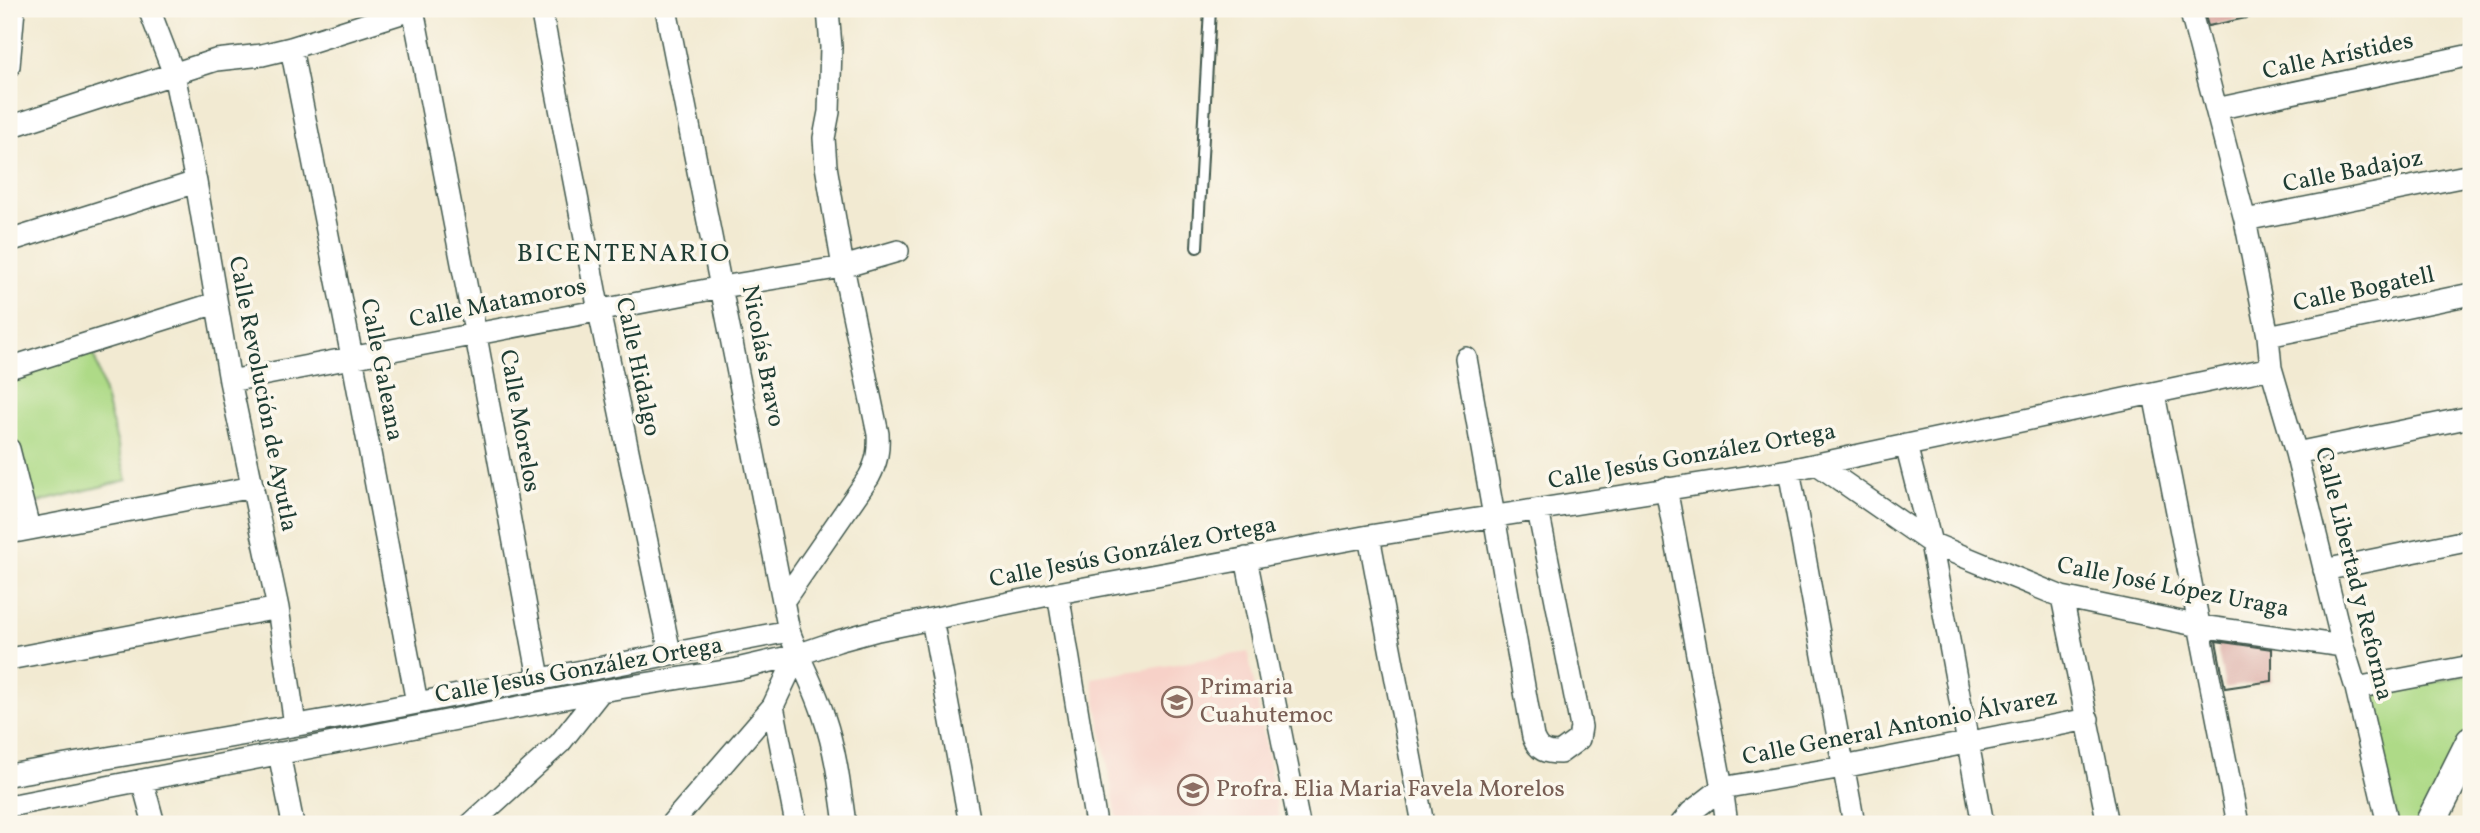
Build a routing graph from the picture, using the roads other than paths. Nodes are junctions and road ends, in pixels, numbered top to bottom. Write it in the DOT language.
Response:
graph roads {
  1 [pos="14,9"];
  2 [pos="149,9"];
  3 [pos="413,9"];
  4 [pos="541,9"];
  5 [pos="666,9"];
  6 [pos="828,9"];
  7 [pos="1210,9"];
  8 [pos="2190,9"];
  9 [pos="291,48"];
  10 [pos="2471,55"];
  11 [pos="9,66"];
  12 [pos="174,74"];
  13 [pos="2217,109"];
  14 [pos="9,127"];
  15 [pos="2471,175"];
  16 [pos="196,182"];
  17 [pos="2245,220"];
  18 [pos="9,240"];
  19 [pos="1197,247"];
  20 [pos="898,251"];
  21 [pos="844,267"];
  22 [pos="722,287"];
  23 [pos="2471,294"];
  24 [pos="216,303"];
  25 [pos="599,312"];
  26 [pos="476,335"];
  27 [pos="2268,336"];
  28 [pos="352,357"];
  29 [pos="1466,358"];
  30 [pos="9,368"];
  31 [pos="2271,368"];
  32 [pos="230,381"];
  33 [pos="2154,394"];
  34 [pos="2471,417"];
  35 [pos="1906,445"];
  36 [pos="9,449"];
  37 [pos="2296,453"];
  38 [pos="1816,464"];
  39 [pos="1789,470"];
  40 [pos="253,487"];
  41 [pos="1666,488"];
  42 [pos="1538,510"];
  43 [pos="1494,516"];
  44 [pos="19,531"];
  45 [pos="1369,536"];
  46 [pos="2471,540"];
  47 [pos="1931,543"];
  48 [pos="1246,558"];
  49 [pos="2324,570"];
  50 [pos="1058,593"];
  51 [pos="2062,597"];
  52 [pos="784,600"];
  53 [pos="278,608"];
  54 [pos="932,619"];
  55 [pos="2200,625"];
  56 [pos="789,631"];
  57 [pos="2343,646"];
  58 [pos="670,653"];
  59 [pos="797,655"];
  60 [pos="9,659"];
  61 [pos="2471,666"];
  62 [pos="538,678"];
  63 [pos="2356,688"];
  64 [pos="601,691"];
  65 [pos="417,703"];
  66 [pos="773,706"];
  67 [pos="2088,719"];
  68 [pos="295,724"];
  69 [pos="1966,742"];
  70 [pos="2471,742"];
  71 [pos="279,753"];
  72 [pos="1843,767"];
  73 [pos="9,775"];
  74 [pos="142,780"];
  75 [pos="2461,784"];
  76 [pos="1722,788"];
  77 [pos="12,812"];
  78 [pos="153,824"];
  79 [pos="293,824"];
  80 [pos="471,824"];
  81 [pos="671,824"];
  82 [pos="796,824"];
  83 [pos="845,824"];
  84 [pos="970,824"];
  85 [pos="1096,824"];
  86 [pos="1298,824"];
  87 [pos="1423,824"];
  88 [pos="1681,824"];
  89 [pos="1727,824"];
  90 [pos="1854,824"];
  91 [pos="1983,824"];
  92 [pos="2108,824"];
  93 [pos="2238,824"];
  94 [pos="2388,824"];
  95 [pos="2430,824"];
  1 -- 11 [label="street"];
  2 -- 12 [label="street, Calle Revolución de Ayutla"];
  3 -- 9 [label="street"];
  3 -- 26 [label="street, Calle Morelos"];
  4 -- 25 [label="street, Calle Hidalgo"];
  5 -- 22 [label="street, Nicolás Bravo"];
  6 -- 21 [label="street"];
  7 -- 19 [label="lane"];
  8 -- 13 [label="street, Calle Libertad y Reforma"];
  9 -- 12 [label="street"];
  9 -- 28 [label="street, Calle Galeana"];
  10 -- 13 [label="street, Calle Arístides"];
  12 -- 14 [label="street"];
  12 -- 16 [label="street, Calle Revolución de Ayutla"];
  13 -- 17 [label="street, Calle Libertad y Reforma"];
  15 -- 17 [label="street, Calle Badajoz"];
  16 -- 18 [label="street"];
  16 -- 24 [label="street, Calle Revolución de Ayutla"];
  17 -- 27 [label="street, Calle Libertad y Reforma"];
  20 -- 21 [label="street, Calle Matamoros"];
  21 -- 22 [label="street, Calle Matamoros"];
  21 -- 52 [label="street"];
  22 -- 25 [label="street, Calle Matamoros"];
  22 -- 52 [label="street, Nicolás Bravo"];
  23 -- 27 [label="street, Calle Bogatell"];
  24 -- 30 [label="street"];
  24 -- 32 [label="street, Calle Revolución de Ayutla"];
  25 -- 26 [label="street, Calle Matamoros"];
  25 -- 58 [label="street, Calle Hidalgo"];
  26 -- 28 [label="street, Calle Matamoros"];
  26 -- 62 [label="street, Calle Morelos"];
  27 -- 31 [label="street, Calle Libertad y Reforma"];
  28 -- 32 [label="street, Calle Matamoros"];
  28 -- 65 [label="street, Calle Galeana"];
  29 -- 43 [label="street"];
  31 -- 33 [label="street, Calle Jesús González Ortega"];
  31 -- 37 [label="street, Calle Libertad y Reforma"];
  32 -- 40 [label="street, Calle Revolución de Ayutla"];
  33 -- 35 [label="street, Calle Jesús González Ortega"];
  33 -- 55 [label="street"];
  34 -- 37 [label="street"];
  35 -- 38 [label="street, Calle Jesús González Ortega"];
  35 -- 47 [label="street"];
  36 -- 44 [label="street"];
  37 -- 49 [label="street, Calle Libertad y Reforma"];
  38 -- 39 [label="street, Calle Jesús González Ortega"];
  38 -- 47 [label="street, Calle José López Uraga"];
  39 -- 41 [label="street, Calle Jesús González Ortega"];
  39 -- 72 [label="street"];
  40 -- 44 [label="street"];
  40 -- 53 [label="street, Calle Revolución de Ayutla"];
  41 -- 42 [label="street, Calle Jesús González Ortega"];
  41 -- 76 [label="street"];
  42 -- 43 [label="street, Calle Jesús González Ortega"];
  42 -- 43 [label="street"];
  43 -- 45 [label="street, Calle Jesús González Ortega"];
  45 -- 48 [label="street, Calle Jesús González Ortega"];
  45 -- 87 [label="street"];
  46 -- 49 [label="street"];
  47 -- 51 [label="street, Calle José López Uraga"];
  47 -- 69 [label="street"];
  48 -- 50 [label="street, Calle Jesús González Ortega"];
  48 -- 86 [label="street"];
  49 -- 57 [label="street, Calle Libertad y Reforma"];
  50 -- 54 [label="street, Calle Jesús González Ortega"];
  50 -- 85 [label="street"];
  51 -- 55 [label="street, Calle José López Uraga"];
  51 -- 67 [label="street"];
  52 -- 56 [label="street, Nicolás Bravo"];
  53 -- 60 [label="street"];
  53 -- 68 [label="street, Calle Revolución de Ayutla"];
  54 -- 59 [label="street, Calle Jesús González Ortega"];
  54 -- 84 [label="street"];
  55 -- 57 [label="street, Calle José López Uraga"];
  55 -- 93 [label="street"];
  56 -- 58 [label="street, Calle Jesús González Ortega"];
  56 -- 59 [label="street, Nicolás Bravo"];
  57 -- 63 [label="street, Calle Libertad y Reforma"];
  58 -- 62 [label="street, Calle Jesús González Ortega"];
  59 -- 64 [label="street, Calle Jesús González Ortega"];
  59 -- 66 [label="street"];
  59 -- 83 [label="street, Nicolás Bravo"];
  61 -- 63 [label="street"];
  62 -- 65 [label="street, Calle Jesús González Ortega"];
  63 -- 94 [label="street, Calle Libertad y Reforma"];
  64 -- 71 [label="street, Calle Jesús González Ortega"];
  64 -- 80 [label="street"];
  65 -- 68 [label="street, Calle Jesús González Ortega"];
  66 -- 81 [label="street"];
  66 -- 82 [label="street"];
  67 -- 69 [label="street, Calle General Antonio Álvarez"];
  67 -- 92 [label="street"];
  68 -- 73 [label="street, Calle Jesús González Ortega"];
  69 -- 72 [label="street, Calle General Antonio Álvarez"];
  69 -- 91 [label="street"];
  70 -- 75 [label="main road"];
  71 -- 74 [label="street, Calle Jesús González Ortega"];
  71 -- 79 [label="street"];
  72 -- 76 [label="street, Calle General Antonio Álvarez"];
  72 -- 90 [label="street"];
  74 -- 77 [label="street, Calle Jesús González Ortega"];
  74 -- 78 [label="street"];
  75 -- 95 [label="main road"];
  76 -- 88 [label="street"];
  76 -- 89 [label="street"];
}
